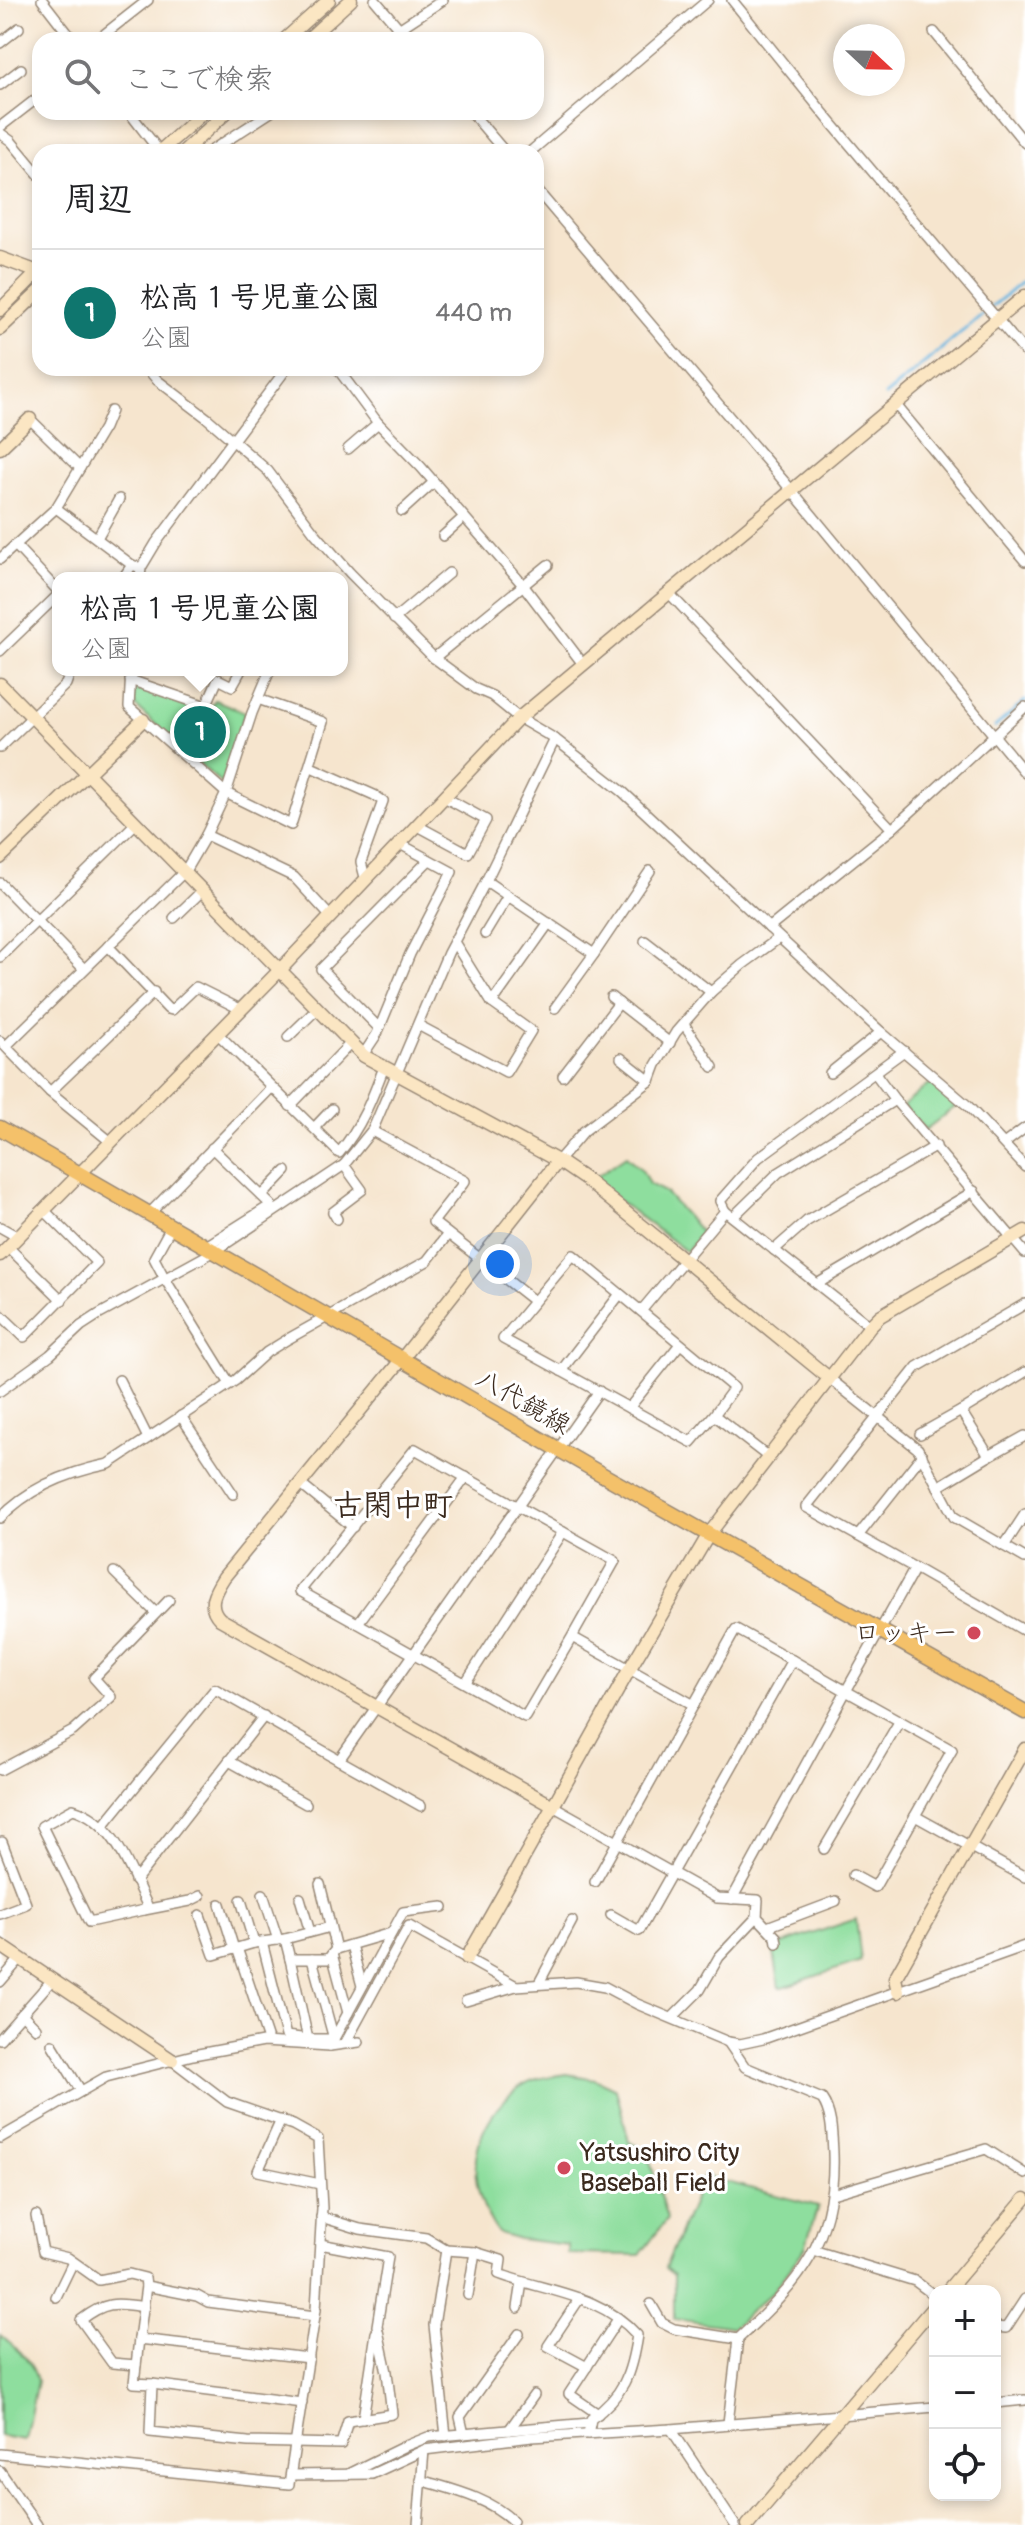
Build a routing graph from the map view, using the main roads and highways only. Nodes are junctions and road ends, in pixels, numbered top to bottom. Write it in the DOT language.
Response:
graph roads {
  1 [pos="0,1128"];
  2 [pos="1025,1712"];
  1 -- 2 [label="main road, 八代鏡線"];
}
